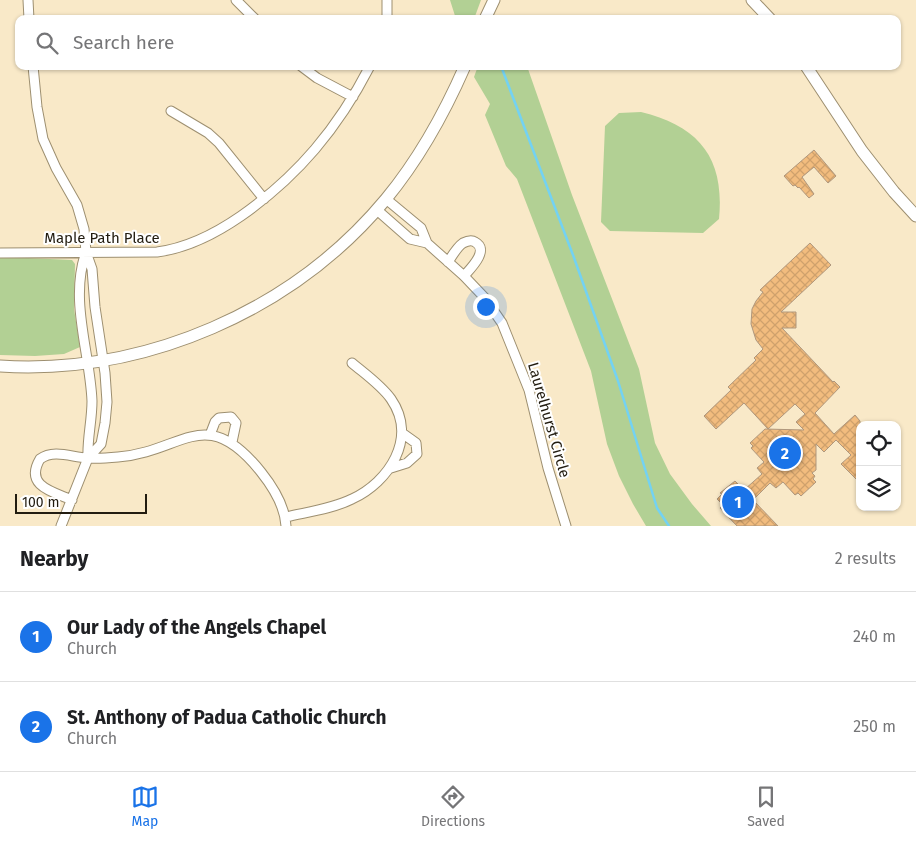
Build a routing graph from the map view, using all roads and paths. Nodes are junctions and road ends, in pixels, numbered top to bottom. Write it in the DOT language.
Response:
graph roads {
  1 [pos="28,0"];
  2 [pos="236,0"];
  3 [pos="387,0"];
  4 [pos="494,0"];
  5 [pos="752,0"];
  6 [pos="29,15"];
  7 [pos="251,15"];
  8 [pos="387,15"];
  9 [pos="487,15"];
  10 [pos="766,15"];
  11 [pos="33,70"];
  12 [pos="307,70"];
  13 [pos="368,70"];
  14 [pos="463,70"];
  15 [pos="809,70"];
  16 [pos="353,98"];
  17 [pos="171,111"];
  18 [pos="264,199"];
  19 [pos="386,199"];
  20 [pos="377,210"];
  21 [pos="916,216"];
  22 [pos="426,243"];
  23 [pos="86,252"];
  24 [pos="0,253"];
  25 [pos="448,262"];
  26 [pos="464,276"];
  27 [pos="103,361"];
  28 [pos="89,363"];
  29 [pos="352,363"];
  30 [pos="0,366"];
  31 [pos="402,433"];
  32 [pos="210,435"];
  33 [pos="232,442"];
  34 [pos="88,458"];
  35 [pos="391,468"];
  36 [pos="72,500"];
  37 [pos="286,522"];
  38 [pos="562,525"];
  39 [pos="61,526"];
  1 -- 6 [label="street"];
  2 -- 7 [label="street"];
  3 -- 8 [label="street"];
  4 -- 9 [label="street"];
  5 -- 10 [label="street"];
  11 -- 23 [label="street"];
  12 -- 16 [label="street"];
  13 -- 16 [label="street, Maple Path Place"];
  14 -- 19 [label="street"];
  15 -- 21 [label="street"];
  16 -- 18 [label="street, Maple Path Place"];
  17 -- 18 [label="street"];
  18 -- 23 [label="street, Maple Path Place"];
  19 -- 20 [label="street"];
  19 -- 22 [label="street, Laurelhurst Circle"];
  20 -- 22 [label="street, Laurelhurst Circle"];
  20 -- 27 [label="street"];
  22 -- 25 [label="street, Laurelhurst Circle"];
  23 -- 24 [label="street, Maple Path Place"];
  23 -- 27 [label="street"];
  23 -- 28 [label="street"];
  25 -- 26 [label="street, Laurelhurst Circle"];
  25 -- 26 [label="street"];
  26 -- 38 [label="street, Laurelhurst Circle"];
  27 -- 28 [label="street"];
  27 -- 34 [label="street"];
  28 -- 30 [label="street"];
  28 -- 34 [label="street"];
  29 -- 31 [label="street"];
  31 -- 35 [label="street"];
  31 -- 35 [label="street"];
  32 -- 33 [label="street"];
  32 -- 33 [label="street"];
  32 -- 34 [label="street"];
  33 -- 37 [label="street"];
  34 -- 36 [label="street"];
  34 -- 36 [label="street"];
  35 -- 37 [label="street"];
  36 -- 39 [label="street"];
}
